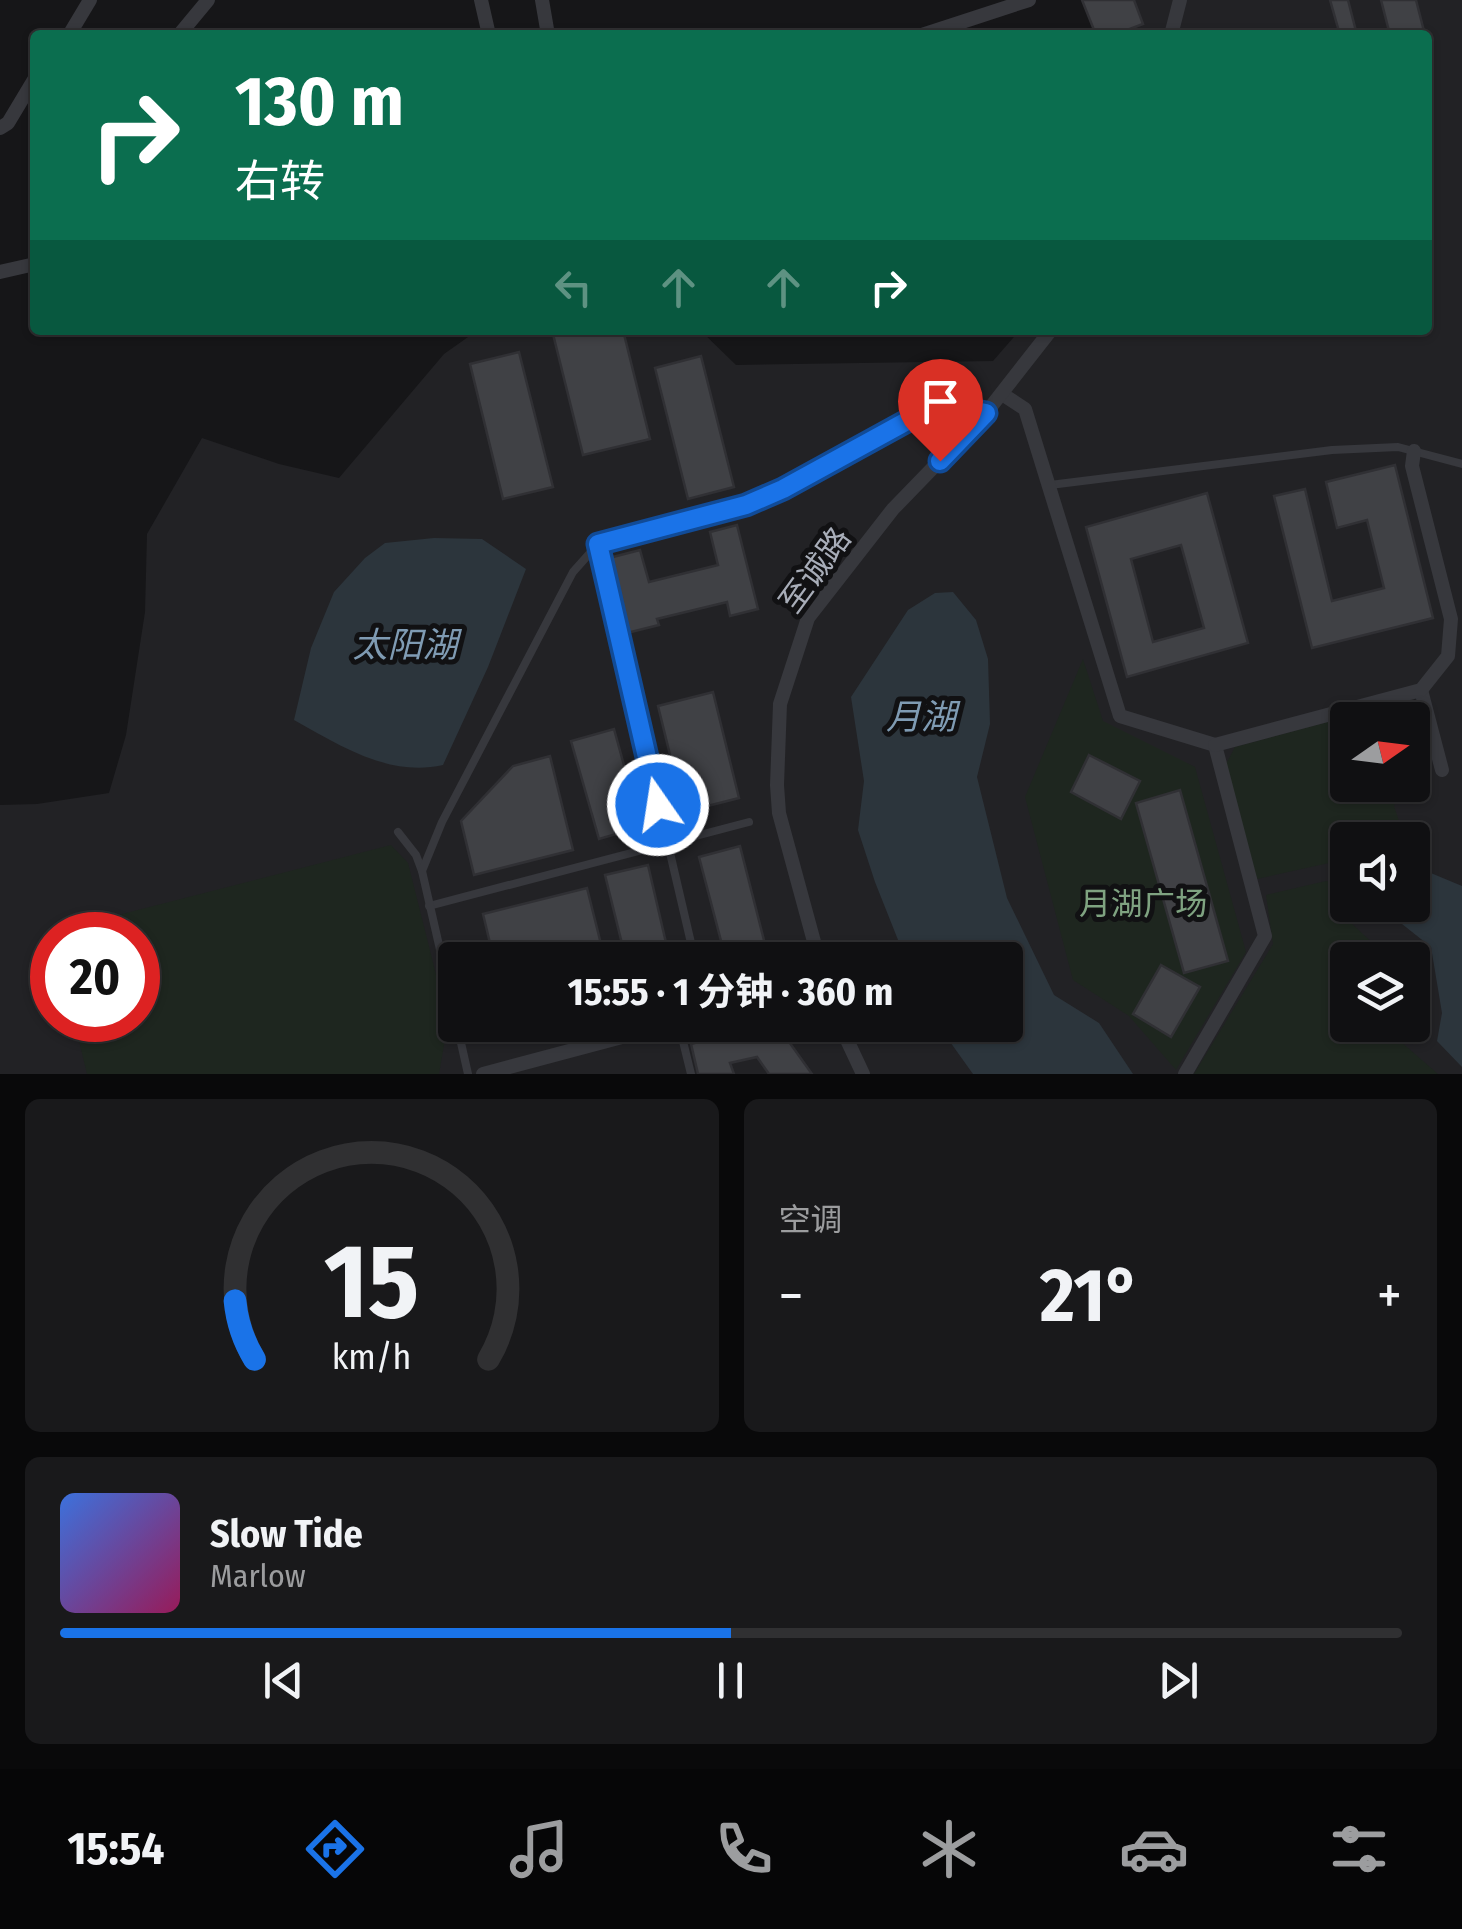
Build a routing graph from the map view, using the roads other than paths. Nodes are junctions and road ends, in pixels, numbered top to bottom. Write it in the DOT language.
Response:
graph roads {
  1 [pos="90,0"];
  2 [pos="208,0"];
  3 [pos="481,0"];
  4 [pos="542,0"];
  5 [pos="1028,0"];
  6 [pos="1180,0"];
  7 [pos="73,30"];
  8 [pos="180,30"];
  9 [pos="488,30"];
  10 [pos="547,30"];
  11 [pos="937,30"];
  12 [pos="1172,30"];
  13 [pos="30,86"];
  14 [pos="0,128"];
  15 [pos="30,265"];
  16 [pos="0,272"];
  17 [pos="1048,335"];
  18 [pos="1002,394"];
  19 [pos="986,413"];
  20 [pos="1414,451"];
  21 [pos="1462,464"];
  22 [pos="1050,486"];
  23 [pos="598,544"];
  24 [pos="1421,690"];
  25 [pos="1215,745"];
  26 [pos="1442,770"];
  27 [pos="749,822"];
  28 [pos="398,832"];
  29 [pos="666,842"];
  30 [pos="422,871"];
  31 [pos="429,906"];
  32 [pos="691,942"];
  33 [pos="814,942"];
  34 [pos="438,944"];
  35 [pos="461,1042"];
  36 [pos="603,1042"];
  37 [pos="683,1042"];
  38 [pos="848,1042"];
  39 [pos="468,1074"];
  40 [pos="483,1074"];
  41 [pos="691,1074"];
  42 [pos="863,1074"];
  43 [pos="1185,1074"];
  1 -- 7 [label="street"];
  2 -- 8 [label="street"];
  3 -- 9 [label="street"];
  4 -- 10 [label="street"];
  5 -- 11 [label="street"];
  6 -- 12 [label="street"];
  13 -- 14 [label="street"];
  15 -- 16 [label="street"];
  17 -- 18 [label="street, 至诚路"];
  18 -- 19 [label="street, 至诚路"];
  18 -- 22 [label="street"];
  19 -- 23 [label="lane"];
  19 -- 33 [label="street, 至诚路"];
  20 -- 21 [label="lane"];
  20 -- 22 [label="lane"];
  20 -- 24 [label="street"];
  22 -- 25 [label="street"];
  23 -- 29 [label="lane"];
  23 -- 30 [label="lane"];
  24 -- 25 [label="street"];
  24 -- 26 [label="street"];
  25 -- 43 [label="street"];
  27 -- 29 [label="lane"];
  28 -- 30 [label="lane"];
  29 -- 31 [label="lane"];
  29 -- 32 [label="lane"];
  30 -- 31 [label="lane"];
  31 -- 34 [label="lane"];
  35 -- 39 [label="lane"];
  36 -- 40 [label="street"];
  37 -- 41 [label="lane"];
  38 -- 42 [label="street"];
}
